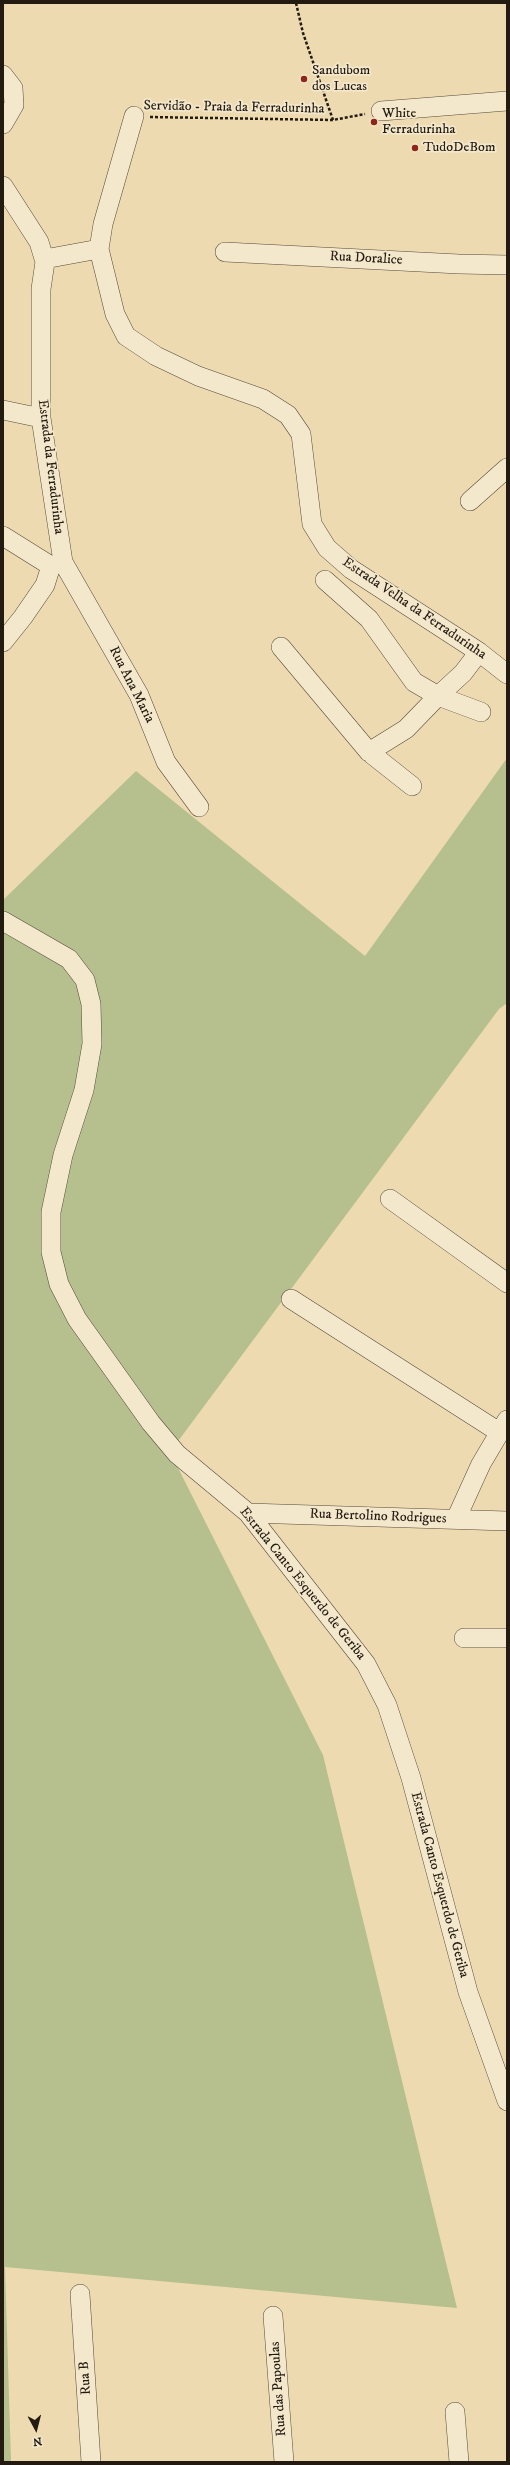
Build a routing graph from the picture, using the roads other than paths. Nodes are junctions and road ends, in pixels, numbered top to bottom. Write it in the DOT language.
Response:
graph roads {
  1 [pos="3,75"];
  2 [pos="507,100"];
  3 [pos="381,111"];
  4 [pos="134,116"];
  5 [pos="3,124"];
  6 [pos="3,186"];
  7 [pos="99,250"];
  8 [pos="226,252"];
  9 [pos="45,262"];
  10 [pos="507,265"];
  11 [pos="3,410"];
  12 [pos="41,418"];
  13 [pos="507,468"];
  14 [pos="470,501"];
  15 [pos="3,536"];
  16 [pos="57,564"];
  17 [pos="325,580"];
  18 [pos="3,642"];
  19 [pos="281,647"];
  20 [pos="479,652"];
  21 [pos="507,674"];
  22 [pos="438,696"];
  23 [pos="481,712"];
  24 [pos="369,752"];
  25 [pos="412,786"];
  26 [pos="199,807"];
  27 [pos="3,921"];
  28 [pos="390,1199"];
  29 [pos="507,1283"];
  30 [pos="291,1299"];
  31 [pos="503,1426"];
  32 [pos="248,1513"];
  33 [pos="456,1519"];
  34 [pos="507,1521"];
  35 [pos="464,1638"];
  36 [pos="507,1638"];
  37 [pos="507,2101"];
  38 [pos="80,2294"];
  39 [pos="274,2316"];
  40 [pos="455,2412"];
  41 [pos="91,2462"];
  42 [pos="284,2462"];
  43 [pos="459,2462"];
  1 -- 5 [label="street"];
  2 -- 3 [label="street"];
  4 -- 7 [label="street"];
  6 -- 9 [label="street"];
  7 -- 9 [label="street"];
  7 -- 20 [label="street, Estrada Velha da Ferradurinha"];
  8 -- 10 [label="street, Rua Doralice"];
  9 -- 12 [label="street, Estrada da Ferradurinha"];
  11 -- 12 [label="street"];
  12 -- 16 [label="street, Estrada da Ferradurinha"];
  13 -- 14 [label="street"];
  15 -- 16 [label="street"];
  16 -- 18 [label="street"];
  16 -- 26 [label="street, Rua Ana Maria"];
  17 -- 22 [label="street"];
  19 -- 24 [label="street"];
  20 -- 21 [label="street, Estrada Velha da Ferradurinha"];
  20 -- 22 [label="street"];
  22 -- 23 [label="street"];
  22 -- 24 [label="street"];
  24 -- 25 [label="street"];
  27 -- 32 [label="street, Estrada Canto Esquerdo de Geriba"];
  28 -- 29 [label="street"];
  30 -- 31 [label="street"];
  31 -- 33 [label="street"];
  32 -- 33 [label="street, Rua Bertolino Rodrigues"];
  32 -- 37 [label="street, Estrada Canto Esquerdo de Geriba"];
  33 -- 34 [label="street, Rua Bertolino Rodrigues"];
  35 -- 36 [label="street"];
  38 -- 41 [label="street, Rua B"];
  39 -- 42 [label="street, Rua das Papoulas"];
  40 -- 43 [label="street"];
}
